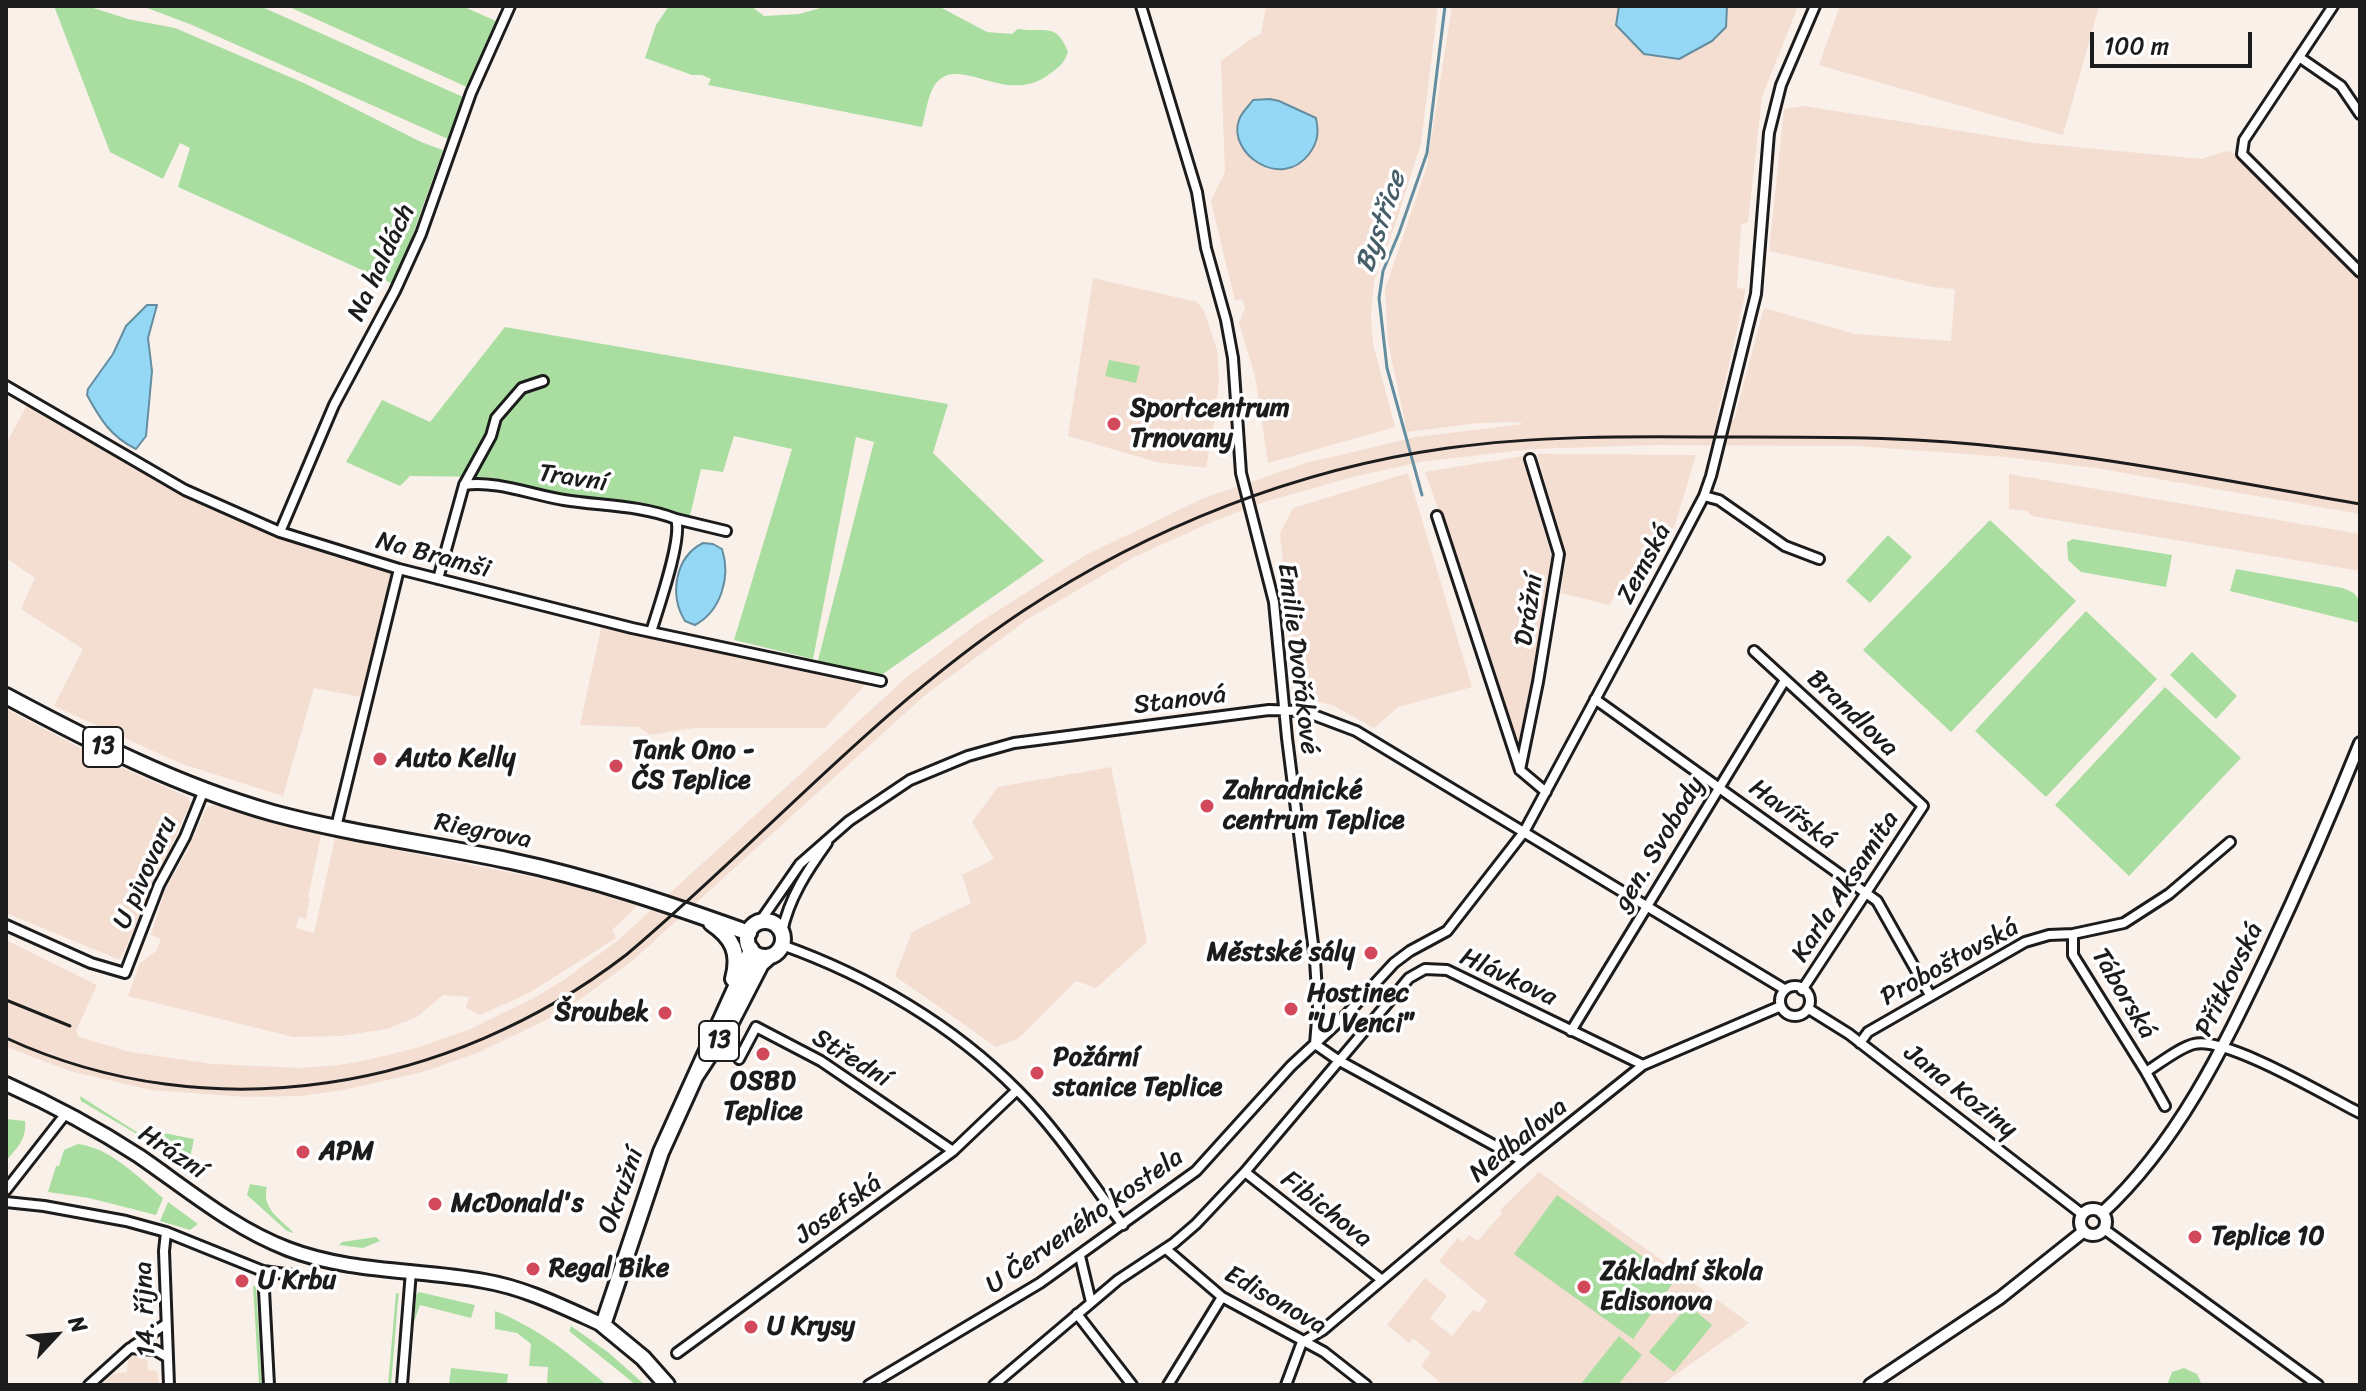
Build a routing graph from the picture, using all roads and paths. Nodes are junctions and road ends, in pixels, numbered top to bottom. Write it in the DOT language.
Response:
graph roads {
  1 [pos="510,6"];
  2 [pos="1141,6"];
  3 [pos="1815,6"];
  4 [pos="2333,6"];
  5 [pos="2299,57"];
  6 [pos="2360,114"];
  7 [pos="2360,272"];
  8 [pos="543,381"];
  9 [pos="6,386"];
  10 [pos="1530,459"];
  11 [pos="464,485"];
  12 [pos="1704,496"];
  13 [pos="1437,516"];
  14 [pos="676,519"];
  15 [pos="726,531"];
  16 [pos="280,532"];
  17 [pos="1819,559"];
  18 [pos="399,569"];
  19 [pos="438,579"];
  20 [pos="651,632"];
  21 [pos="1754,651"];
  22 [pos="1785,680"];
  23 [pos="881,681"];
  24 [pos="6,696"];
  25 [pos="1595,699"];
  26 [pos="1286,709"];
  27 [pos="2360,743"];
  28 [pos="1520,770"];
  29 [pos="1719,787"];
  30 [pos="204,790"];
  31 [pos="1546,792"];
  32 [pos="1923,806"];
  33 [pos="336,827"];
  34 [pos="1524,832"];
  35 [pos="835,833"];
  36 [pos="2230,842"];
  37 [pos="1865,893"];
  38 [pos="1647,905"];
  39 [pos="699,915"];
  40 [pos="6,925"];
  41 [pos="754,928"];
  42 [pos="2073,934"];
  43 [pos="782,939"];
  44 [pos="751,949"];
  45 [pos="770,956"];
  46 [pos="1784,989"];
  47 [pos="1802,990"];
  48 [pos="1930,995"];
  49 [pos="1781,1006"];
  50 [pos="1809,1009"];
  51 [pos="717,1025"];
  52 [pos="1571,1031"];
  53 [pos="1860,1043"];
  54 [pos="1315,1044"];
  55 [pos="2223,1046"];
  56 [pos="739,1059"];
  57 [pos="1338,1060"];
  58 [pos="1643,1065"];
  59 [pos="2146,1072"];
  60 [pos="695,1077"];
  61 [pos="6,1084"];
  62 [pos="1017,1090"];
  63 [pos="2165,1106"];
  64 [pos="67,1112"];
  65 [pos="2360,1113"];
  66 [pos="953,1151"];
  67 [pos="1523,1161"];
  68 [pos="1245,1172"];
  69 [pos="6,1190"];
  70 [pos="6,1202"];
  71 [pos="2102,1213"];
  72 [pos="2082,1214"];
  73 [pos="1123,1225"];
  74 [pos="2104,1229"];
  75 [pos="2084,1231"];
  76 [pos="166,1232"];
  77 [pos="1166,1249"];
  78 [pos="1080,1256"];
  79 [pos="263,1271"];
  80 [pos="411,1271"];
  81 [pos="293,1275"];
  82 [pos="1382,1280"];
  83 [pos="1222,1297"];
  84 [pos="1091,1302"];
  85 [pos="1077,1314"];
  86 [pos="166,1324"];
  87 [pos="603,1325"];
  88 [pos="1302,1342"];
  89 [pos="130,1348"];
  90 [pos="677,1353"];
  91 [pos="167,1357"];
  92 [pos="89,1385"];
  93 [pos="169,1385"];
  94 [pos="269,1385"];
  95 [pos="402,1385"];
  96 [pos="667,1385"];
  97 [pos="869,1385"];
  98 [pos="994,1385"];
  99 [pos="1132,1385"];
  100 [pos="1168,1385"];
  101 [pos="1286,1385"];
  102 [pos="1366,1385"];
  103 [pos="1870,1385"];
  104 [pos="2318,1385"];
  1 -- 16 [label="street, Na haldách"];
  2 -- 26 [label="street, Emilie Dvořákové"];
  3 -- 12 [label="street, Zemská"];
  4 -- 5 [label="street"];
  5 -- 6 [label="street"];
  5 -- 7 [label="street"];
  8 -- 11 [label="street"];
  9 -- 16 [label="street, Na Bramši"];
  10 -- 28 [label="street, Drážní"];
  11 -- 14 [label="street, Travní"];
  11 -- 19 [label="street"];
  12 -- 17 [label="street"];
  12 -- 25 [label="street, Zemská"];
  13 -- 28 [label="street"];
  14 -- 15 [label="street, Travní"];
  14 -- 20 [label="street"];
  16 -- 18 [label="street, Na Bramši"];
  18 -- 19 [label="street, Na Bramši"];
  18 -- 33 [label="street"];
  19 -- 20 [label="street, Na Bramši"];
  20 -- 23 [label="street, Na Bramši"];
  21 -- 22 [label="street, Brandlova"];
  22 -- 29 [label="street, gen. Svobody"];
  22 -- 32 [label="street, Brandlova"];
  24 -- 30 [label="main road, 13"];
  25 -- 29 [label="street, Havířská"];
  25 -- 31 [label="street, Zemská"];
  26 -- 34 [label="street, Stanová"];
  26 -- 35 [label="street, Stanová"];
  26 -- 54 [label="street, Emilie Dvořákové"];
  27 -- 55 [label="street, Přítkovská"];
  28 -- 31 [label="street"];
  29 -- 37 [label="street, Havířská"];
  29 -- 38 [label="street, gen. Svobody"];
  30 -- 33 [label="main road, Riegrova / 13"];
  30 -- 40 [label="street, U pivovaru"];
  31 -- 34 [label="street, Zemská"];
  32 -- 37 [label="street, Karla Aksamita"];
  33 -- 39 [label="main road, Riegrova / 13"];
  34 -- 38 [label="street"];
  34 -- 54 [label="street, Zemská"];
  35 -- 41 [label="street, Stanová"];
  35 -- 43 [label="street, Stanová"];
  36 -- 42 [label="street, Proboštovská"];
  37 -- 47 [label="street, Karla Aksamita"];
  37 -- 48 [label="street, Havířská"];
  38 -- 46 [label="street"];
  38 -- 52 [label="street, gen. Svobody"];
  39 -- 41 [label="main road, Riegrova / 13"];
  39 -- 51 [label="main road, 13"];
  41 -- 43 [label="main road, 13"];
  41 -- 44 [label="main road, 13"];
  42 -- 48 [label="street, Proboštovská"];
  42 -- 59 [label="street, Táborská"];
  43 -- 45 [label="main road, 13"];
  43 -- 62 [label="street"];
  44 -- 45 [label="main road"];
  44 -- 51 [label="main road, Okružní / 13"];
  45 -- 60 [label="main road, Okružní / 13"];
  46 -- 47 [label="street"];
  46 -- 49 [label="street"];
  47 -- 50 [label="street"];
  48 -- 53 [label="street, Proboštovská"];
  49 -- 50 [label="street, Jana Koziny"];
  49 -- 58 [label="street, Nedbalova"];
  50 -- 53 [label="street, Jana Koziny"];
  51 -- 60 [label="main road, Okružní / 13"];
  52 -- 57 [label="street, Hlávkova"];
  52 -- 58 [label="street, Hlávkova"];
  53 -- 72 [label="street, Jana Koziny"];
  54 -- 57 [label="street"];
  54 -- 73 [label="street, U Červeného kostela"];
  55 -- 59 [label="street, Táborská"];
  55 -- 65 [label="street"];
  55 -- 71 [label="street, Přítkovská"];
  56 -- 66 [label="street, Střední"];
  57 -- 67 [label="street"];
  57 -- 68 [label="street"];
  58 -- 67 [label="street, Nedbalova"];
  59 -- 63 [label="street, Táborská"];
  60 -- 87 [label="main road, Okružní / 13"];
  61 -- 64 [label="main road, Hrázní"];
  62 -- 66 [label="street, Josefská"];
  62 -- 73 [label="street"];
  64 -- 69 [label="street"];
  64 -- 80 [label="main road, Hrázní"];
  66 -- 90 [label="street, Josefská"];
  67 -- 82 [label="street, Nedbalova"];
  68 -- 77 [label="street"];
  68 -- 82 [label="street, Fibichova"];
  70 -- 76 [label="street"];
  71 -- 72 [label="street"];
  71 -- 74 [label="street"];
  72 -- 75 [label="street"];
  73 -- 78 [label="street, U Červeného kostela"];
  74 -- 75 [label="street"];
  74 -- 104 [label="street"];
  75 -- 103 [label="street"];
  76 -- 79 [label="street"];
  76 -- 86 [label="street, 14. října"];
  77 -- 83 [label="street, Edisonova"];
  77 -- 84 [label="street"];
  78 -- 84 [label="street"];
  78 -- 97 [label="street, U Červeného kostela"];
  79 -- 81 [label="street"];
  79 -- 94 [label="street"];
  80 -- 87 [label="main road, Hrázní"];
  80 -- 95 [label="street"];
  82 -- 88 [label="street, Nedbalova"];
  83 -- 88 [label="street, Edisonova"];
  83 -- 100 [label="street"];
  84 -- 85 [label="street"];
  85 -- 98 [label="street"];
  85 -- 99 [label="street"];
  86 -- 89 [label="street"];
  86 -- 91 [label="street, 14. října"];
  87 -- 96 [label="main road"];
  88 -- 101 [label="street"];
  88 -- 102 [label="street, Edisonova"];
  89 -- 91 [label="street"];
  89 -- 92 [label="street"];
  91 -- 93 [label="street, 14. října"];
}
